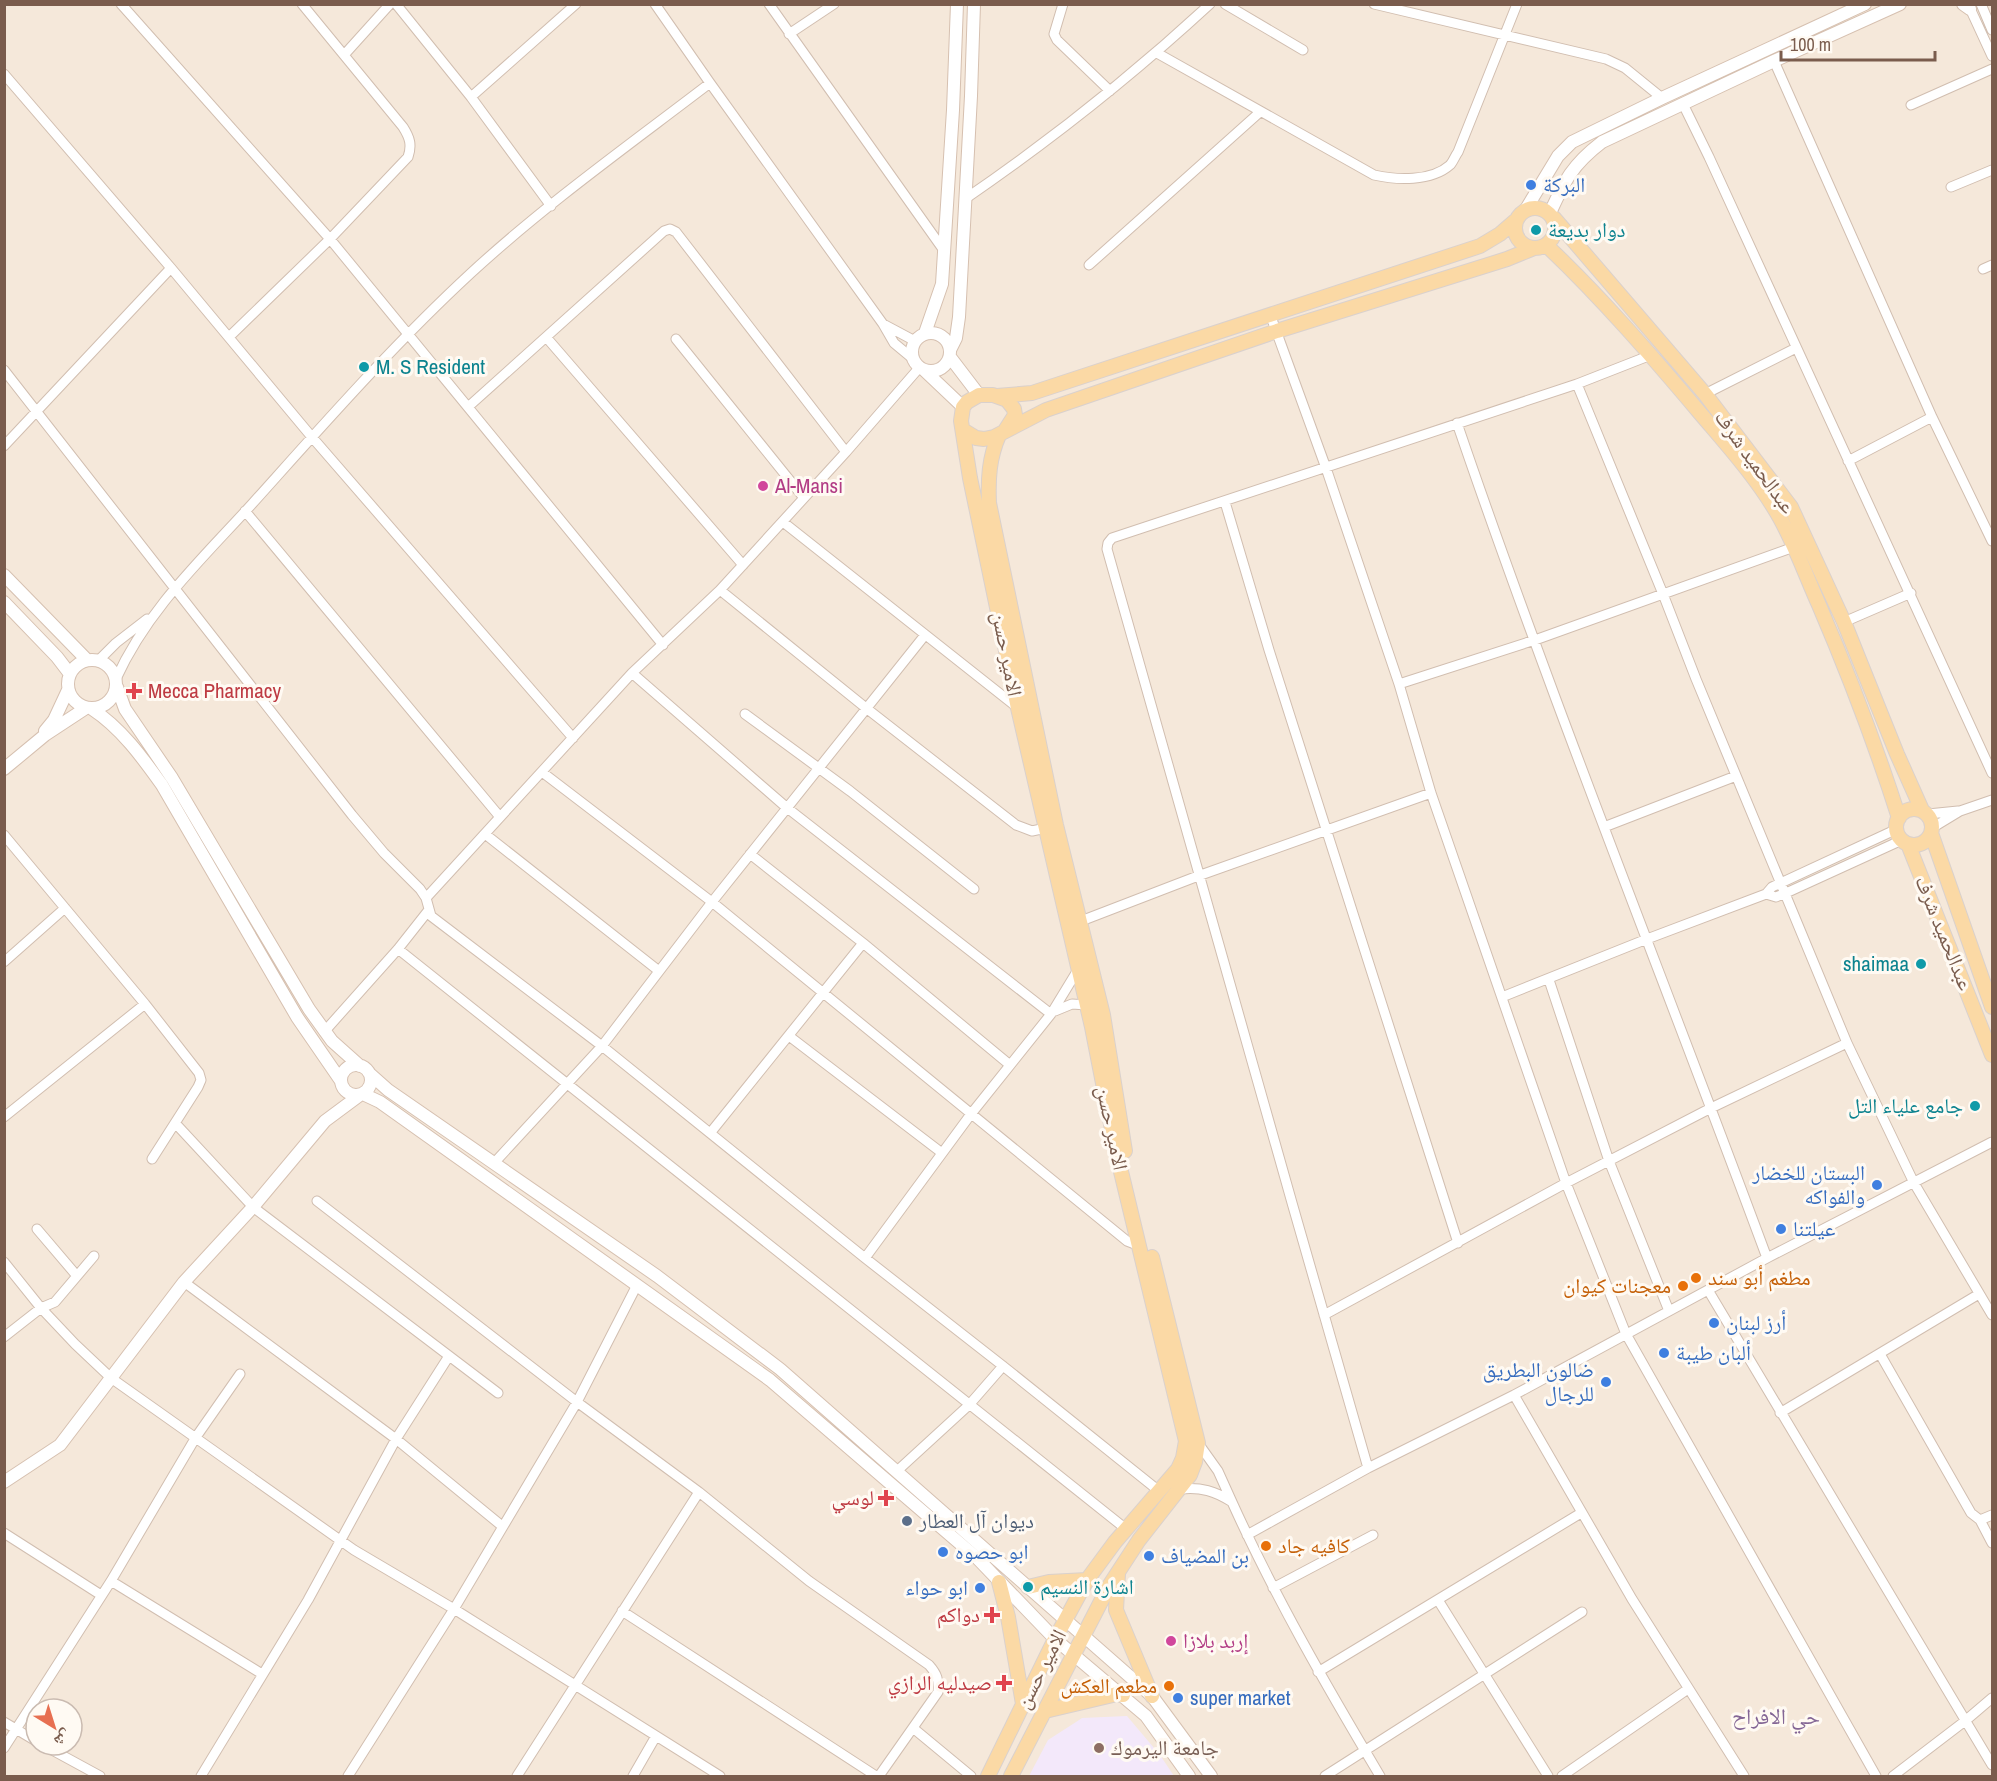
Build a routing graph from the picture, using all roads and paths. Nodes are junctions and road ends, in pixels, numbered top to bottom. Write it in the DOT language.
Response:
graph roads {
  1 [pos="121,4"];
  2 [pos="302,4"];
  3 [pos="390,4"];
  4 [pos="396,4"];
  5 [pos="576,4"];
  6 [pos="655,4"];
  7 [pos="769,4"];
  8 [pos="834,4"];
  9 [pos="957,4"];
  10 [pos="974,4"];
  11 [pos="1063,4"];
  12 [pos="1210,4"];
  13 [pos="1225,4"];
  14 [pos="1374,4"];
  15 [pos="1517,4"];
  16 [pos="1900,4"];
  17 [pos="1857,6"];
  18 [pos="1970,6"];
  19 [pos="1992,30"];
  20 [pos="789,34"];
  21 [pos="1505,36"];
  22 [pos="1303,50"];
  23 [pos="1156,53"];
  24 [pos="344,55"];
  25 [pos="1992,56"];
  26 [pos="1774,61"];
  27 [pos="1992,69"];
  28 [pos="4,74"];
  29 [pos="710,83"];
  30 [pos="1110,91"];
  31 [pos="471,96"];
  32 [pos="1662,98"];
  33 [pos="1683,105"];
  34 [pos="1911,105"];
  35 [pos="1260,112"];
  36 [pos="1992,170"];
  37 [pos="948,174"];
  38 [pos="967,177"];
  39 [pos="1951,188"];
  40 [pos="965,199"];
  41 [pos="550,206"];
  42 [pos="1526,208"];
  43 [pos="1552,216"];
  44 [pos="1515,222"];
  45 [pos="330,239"];
  46 [pos="1540,247"];
  47 [pos="945,252"];
  48 [pos="1089,265"];
  49 [pos="171,268"];
  50 [pos="1270,314"];
  51 [pos="883,324"];
  52 [pos="1277,332"];
  53 [pos="409,333"];
  54 [pos="229,337"];
  55 [pos="546,337"];
  56 [pos="920,337"];
  57 [pos="676,339"];
  58 [pos="1796,348"];
  59 [pos="950,353"];
  60 [pos="1651,355"];
  61 [pos="919,366"];
  62 [pos="4,370"];
  63 [pos="1577,384"];
  64 [pos="1705,394"];
  65 [pos="990,395"];
  66 [pos="468,407"];
  67 [pos="963,407"];
  68 [pos="37,411"];
  69 [pos="1932,417"];
  70 [pos="1457,423"];
  71 [pos="963,430"];
  72 [pos="1003,432"];
  73 [pos="311,436"];
  74 [pos="4,446"];
  75 [pos="846,452"];
  76 [pos="1848,461"];
  77 [pos="1326,468"];
  78 [pos="804,498"];
  79 [pos="1225,502"];
  80 [pos="245,511"];
  81 [pos="783,522"];
  82 [pos="1992,541"];
  83 [pos="1794,547"];
  84 [pos="743,565"];
  85 [pos="4,574"];
  86 [pos="175,588"];
  87 [pos="720,590"];
  88 [pos="1911,593"];
  89 [pos="1664,594"];
  90 [pos="4,602"];
  91 [pos="154,614"];
  92 [pos="1844,622"];
  93 [pos="925,635"];
  94 [pos="1535,640"];
  95 [pos="70,644"];
  96 [pos="663,645"];
  97 [pos="57,657"];
  98 [pos="93,660"];
  99 [pos="632,673"];
  100 [pos="70,674"];
  101 [pos="117,683"];
  102 [pos="1399,684"];
  103 [pos="68,690"];
  104 [pos="89,708"];
  105 [pos="866,708"];
  106 [pos="1018,708"];
  107 [pos="125,709"];
  108 [pos="745,714"];
  109 [pos="111,723"];
  110 [pos="573,738"];
  111 [pos="32,745"];
  112 [pos="818,768"];
  113 [pos="4,769"];
  114 [pos="542,772"];
  115 [pos="1992,773"];
  116 [pos="1736,776"];
  117 [pos="1431,793"];
  118 [pos="1992,800"];
  119 [pos="786,807"];
  120 [pos="500,817"];
  121 [pos="1928,821"];
  122 [pos="1051,827"];
  123 [pos="1604,827"];
  124 [pos="1327,830"];
  125 [pos="1901,833"];
  126 [pos="485,834"];
  127 [pos="4,835"];
  128 [pos="750,854"];
  129 [pos="1198,876"];
  130 [pos="1781,883"];
  131 [pos="974,890"];
  132 [pos="1786,893"];
  133 [pos="1766,894"];
  134 [pos="426,898"];
  135 [pos="712,902"];
  136 [pos="65,908"];
  137 [pos="428,911"];
  138 [pos="1081,921"];
  139 [pos="1647,939"];
  140 [pos="863,943"];
  141 [pos="398,949"];
  142 [pos="4,962"];
  143 [pos="1079,968"];
  144 [pos="659,971"];
  145 [pos="1549,980"];
  146 [pos="824,993"];
  147 [pos="1502,997"];
  148 [pos="1992,1003"];
  149 [pos="146,1004"];
  150 [pos="1087,1005"];
  151 [pos="1051,1014"];
  152 [pos="324,1032"];
  153 [pos="789,1036"];
  154 [pos="1847,1043"];
  155 [pos="602,1046"];
  156 [pos="1992,1055"];
  157 [pos="1010,1065"];
  158 [pos="365,1070"];
  159 [pos="341,1082"];
  160 [pos="567,1085"];
  161 [pos="362,1094"];
  162 [pos="1711,1108"];
  163 [pos="971,1114"];
  164 [pos="4,1117"];
  165 [pos="325,1121"];
  166 [pos="176,1124"];
  167 [pos="711,1132"];
  168 [pos="1992,1142"];
  169 [pos="942,1153"];
  170 [pos="152,1159"];
  171 [pos="1609,1161"];
  172 [pos="495,1162"];
  173 [pos="1566,1183"];
  174 [pos="1914,1183"];
  175 [pos="317,1201"];
  176 [pos="253,1207"];
  177 [pos="37,1229"];
  178 [pos="1458,1243"];
  179 [pos="1140,1246"];
  180 [pos="94,1256"];
  181 [pos="865,1258"];
  182 [pos="1767,1258"];
  183 [pos="4,1262"];
  184 [pos="77,1276"];
  185 [pos="184,1282"];
  186 [pos="637,1285"];
  187 [pos="1708,1290"];
  188 [pos="1979,1294"];
  189 [pos="41,1308"];
  190 [pos="1669,1311"];
  191 [pos="1324,1315"];
  192 [pos="1992,1315"];
  193 [pos="1626,1334"];
  194 [pos="4,1337"];
  195 [pos="1880,1354"];
  196 [pos="449,1356"];
  197 [pos="1004,1366"];
  198 [pos="240,1374"];
  199 [pos="111,1378"];
  200 [pos="498,1393"];
  201 [pos="1514,1395"];
  202 [pos="577,1402"];
  203 [pos="969,1405"];
  204 [pos="1780,1413"];
  205 [pos="196,1437"];
  206 [pos="396,1439"];
  207 [pos="1198,1443"];
  208 [pos="1368,1468"];
  209 [pos="897,1471"];
  210 [pos="4,1482"];
  211 [pos="1181,1489"];
  212 [pos="1159,1491"];
  213 [pos="699,1492"];
  214 [pos="1232,1502"];
  215 [pos="1581,1513"];
  216 [pos="1992,1515"];
  217 [pos="1980,1520"];
  218 [pos="502,1526"];
  219 [pos="1126,1530"];
  220 [pos="4,1533"];
  221 [pos="1247,1535"];
  222 [pos="1373,1535"];
  223 [pos="341,1540"];
  224 [pos="1992,1543"];
  225 [pos="1119,1569"];
  226 [pos="1087,1580"];
  227 [pos="111,1581"];
  228 [pos="999,1582"];
  229 [pos="1028,1587"];
  230 [pos="1273,1588"];
  231 [pos="101,1595"];
  232 [pos="1438,1600"];
  233 [pos="454,1610"];
  234 [pos="622,1611"];
  235 [pos="1582,1612"];
  236 [pos="1065,1621"];
  237 [pos="1083,1637"];
  238 [pos="1055,1639"];
  239 [pos="1074,1655"];
  240 [pos="1318,1672"];
  241 [pos="262,1674"];
  242 [pos="1485,1675"];
  243 [pos="575,1687"];
  244 [pos="1688,1689"];
  245 [pos="1123,1695"];
  246 [pos="1152,1696"];
  247 [pos="1992,1698"];
  248 [pos="1023,1704"];
  249 [pos="1045,1711"];
  250 [pos="1965,1721"];
  251 [pos="4,1722"];
  252 [pos="913,1728"];
  253 [pos="16,1730"];
  254 [pos="24,1734"];
  255 [pos="656,1736"];
  256 [pos="4,1748"];
  257 [pos="1365,1750"];
  258 [pos="66,1757"];
  259 [pos="1992,1765"];
  260 [pos="100,1776"];
  261 [pos="201,1776"];
  262 [pos="348,1776"];
  263 [pos="517,1776"];
  264 [pos="633,1776"];
  265 [pos="720,1776"];
  266 [pos="877,1776"];
  267 [pos="971,1776"];
  268 [pos="988,1776"];
  269 [pos="1011,1776"];
  270 [pos="1189,1776"];
  271 [pos="1211,1776"];
  272 [pos="1325,1776"];
  273 [pos="1380,1776"];
  274 [pos="1548,1776"];
  275 [pos="1562,1776"];
  276 [pos="1744,1776"];
  277 [pos="1876,1776"];
  278 [pos="1893,1776"];
  1 -- 45 [label="street"];
  2 -- 24 [label="street"];
  3 -- 24 [label="street"];
  4 -- 31 [label="street"];
  5 -- 31 [label="street"];
  6 -- 29 [label="street"];
  7 -- 20 [label="street"];
  8 -- 20 [label="street"];
  9 -- 37 [label="main road"];
  10 -- 38 [label="main road"];
  11 -- 30 [label="street"];
  12 -- 23 [label="street"];
  13 -- 22 [label="street"];
  14 -- 21 [label="street"];
  15 -- 21 [label="street"];
  16 -- 26 [label="main road"];
  17 -- 32 [label="main road"];
  18 -- 19 [label="street"];
  18 -- 25 [label="street"];
  20 -- 47 [label="street"];
  21 -- 32 [label="street"];
  21 -- 35 [label="street"];
  23 -- 30 [label="street"];
  23 -- 35 [label="street"];
  24 -- 45 [label="street"];
  26 -- 33 [label="main road"];
  26 -- 69 [label="street"];
  27 -- 34 [label="street"];
  28 -- 49 [label="street"];
  29 -- 41 [label="street"];
  29 -- 51 [label="street"];
  30 -- 40 [label="street"];
  31 -- 41 [label="street"];
  32 -- 42 [label="main road"];
  33 -- 43 [label="main road"];
  33 -- 58 [label="street"];
  35 -- 48 [label="street"];
  36 -- 39 [label="street"];
  37 -- 38 [label="main road"];
  37 -- 47 [label="main road"];
  38 -- 40 [label="main road"];
  40 -- 59 [label="main road"];
  41 -- 53 [label="street"];
  42 -- 43 [label="main road"];
  42 -- 44 [label="main road"];
  43 -- 46 [label="main road"];
  43 -- 64 [label="main road, عبدالحميد شرف"];
  44 -- 46 [label="main road"];
  44 -- 50 [label="main road"];
  45 -- 53 [label="street"];
  45 -- 54 [label="street"];
  46 -- 52 [label="main road"];
  46 -- 60 [label="main road, عبدالحميد شرف"];
  47 -- 56 [label="main road"];
  49 -- 54 [label="street"];
  49 -- 68 [label="street"];
  50 -- 52 [label="street"];
  50 -- 65 [label="main road"];
  51 -- 56 [label="street"];
  51 -- 61 [label="street"];
  52 -- 72 [label="main road"];
  52 -- 77 [label="street"];
  53 -- 66 [label="street"];
  53 -- 73 [label="street"];
  54 -- 73 [label="street"];
  55 -- 66 [label="street"];
  55 -- 75 [label="street"];
  55 -- 84 [label="street"];
  56 -- 59 [label="main road"];
  56 -- 61 [label="main road"];
  57 -- 78 [label="street"];
  58 -- 64 [label="street"];
  58 -- 76 [label="street"];
  59 -- 61 [label="main road"];
  59 -- 65 [label="main road"];
  60 -- 63 [label="street"];
  60 -- 83 [label="main road, عبدالحميد شرف"];
  61 -- 67 [label="main road"];
  61 -- 75 [label="street"];
  62 -- 68 [label="street"];
  63 -- 70 [label="street"];
  63 -- 89 [label="street"];
  64 -- 92 [label="main road, عبدالحميد شرف"];
  65 -- 67 [label="main road"];
  65 -- 72 [label="main road, الامير حسن"];
  66 -- 96 [label="street"];
  67 -- 71 [label="main road"];
  68 -- 74 [label="street"];
  68 -- 86 [label="street"];
  69 -- 76 [label="street"];
  69 -- 82 [label="street"];
  70 -- 77 [label="street"];
  70 -- 94 [label="street"];
  71 -- 72 [label="main road"];
  71 -- 106 [label="main road, الامير حسن"];
  72 -- 122 [label="main road, الامير حسن"];
  73 -- 80 [label="street"];
  73 -- 110 [label="street"];
  75 -- 78 [label="street"];
  76 -- 88 [label="street"];
  77 -- 79 [label="street"];
  77 -- 102 [label="street"];
  78 -- 81 [label="street"];
  79 -- 124 [label="street"];
  79 -- 129 [label="street"];
  80 -- 86 [label="street"];
  80 -- 120 [label="street"];
  81 -- 84 [label="street"];
  81 -- 93 [label="street"];
  83 -- 89 [label="street"];
  83 -- 125 [label="main road, عبدالحميد شرف"];
  84 -- 87 [label="street"];
  85 -- 95 [label="main road"];
  86 -- 91 [label="street"];
  86 -- 134 [label="street"];
  87 -- 96 [label="street"];
  87 -- 105 [label="street"];
  88 -- 92 [label="street"];
  88 -- 115 [label="street"];
  89 -- 94 [label="street"];
  89 -- 116 [label="street"];
  90 -- 97 [label="main road"];
  91 -- 98 [label="street"];
  91 -- 101 [label="street"];
  92 -- 121 [label="main road, عبدالحميد شرف"];
  93 -- 105 [label="street"];
  93 -- 106 [label="street"];
  94 -- 102 [label="street"];
  94 -- 123 [label="street"];
  95 -- 97 [label="main road"];
  95 -- 98 [label="main road"];
  96 -- 99 [label="street"];
  97 -- 100 [label="main road"];
  98 -- 100 [label="main road"];
  98 -- 101 [label="main road"];
  99 -- 110 [label="street"];
  99 -- 119 [label="street"];
  100 -- 103 [label="main road"];
  101 -- 104 [label="main road"];
  101 -- 107 [label="main road"];
  102 -- 117 [label="street"];
  103 -- 104 [label="main road"];
  103 -- 111 [label="main road"];
  104 -- 109 [label="main road"];
  104 -- 111 [label="main road"];
  105 -- 112 [label="street"];
  105 -- 122 [label="street"];
  106 -- 122 [label="main road, الامير حسن"];
  107 -- 109 [label="main road"];
  107 -- 152 [label="main road"];
  108 -- 112 [label="street"];
  109 -- 159 [label="main road"];
  110 -- 114 [label="street"];
  111 -- 113 [label="main road"];
  112 -- 119 [label="street"];
  112 -- 131 [label="street"];
  114 -- 120 [label="street"];
  114 -- 135 [label="street"];
  116 -- 123 [label="street"];
  116 -- 130 [label="street"];
  117 -- 124 [label="street"];
  117 -- 147 [label="street"];
  118 -- 121 [label="street"];
  119 -- 128 [label="street"];
  119 -- 151 [label="street"];
  120 -- 126 [label="street"];
  121 -- 125 [label="main road"];
  121 -- 125 [label="main road"];
  121 -- 148 [label="main road, عبدالحميد شرف"];
  122 -- 138 [label="main road, الامير حسن"];
  122 -- 143 [label="main road, الامير حسن"];
  123 -- 139 [label="street"];
  124 -- 129 [label="street"];
  124 -- 178 [label="street"];
  125 -- 130 [label="street"];
  125 -- 132 [label="street"];
  125 -- 156 [label="main road, عبدالحميد شرف"];
  126 -- 134 [label="street"];
  126 -- 144 [label="street"];
  127 -- 136 [label="street"];
  128 -- 135 [label="street"];
  128 -- 140 [label="street"];
  129 -- 138 [label="street"];
  129 -- 191 [label="street"];
  130 -- 132 [label="street"];
  130 -- 133 [label="street"];
  132 -- 133 [label="street"];
  132 -- 154 [label="street"];
  133 -- 139 [label="street"];
  134 -- 137 [label="street"];
  135 -- 144 [label="street"];
  135 -- 146 [label="street"];
  136 -- 142 [label="street"];
  136 -- 149 [label="street"];
  137 -- 141 [label="street"];
  137 -- 155 [label="street"];
  138 -- 207 [label="main road, الامير حسن"];
  139 -- 145 [label="street"];
  139 -- 162 [label="street"];
  140 -- 146 [label="street"];
  140 -- 157 [label="street"];
  141 -- 152 [label="street"];
  141 -- 160 [label="street"];
  143 -- 150 [label="main road, الامير حسن"];
  143 -- 151 [label="street"];
  144 -- 155 [label="street"];
  145 -- 147 [label="street"];
  145 -- 171 [label="street"];
  146 -- 153 [label="street"];
  146 -- 163 [label="street"];
  147 -- 173 [label="street"];
  149 -- 164 [label="street"];
  149 -- 166 [label="street"];
  150 -- 151 [label="street"];
  150 -- 179 [label="main road, الامير حسن"];
  151 -- 157 [label="street"];
  152 -- 158 [label="main road"];
  153 -- 167 [label="street"];
  153 -- 169 [label="street"];
  154 -- 162 [label="street"];
  154 -- 174 [label="street"];
  155 -- 160 [label="street"];
  155 -- 167 [label="street"];
  157 -- 163 [label="street"];
  158 -- 159 [label="main road"];
  158 -- 161 [label="main road"];
  158 -- 172 [label="main road"];
  159 -- 161 [label="main road"];
  159 -- 165 [label="main road"];
  160 -- 172 [label="street"];
  160 -- 203 [label="street"];
  161 -- 165 [label="main road"];
  161 -- 186 [label="main road"];
  162 -- 171 [label="street"];
  162 -- 182 [label="street"];
  163 -- 169 [label="street"];
  163 -- 179 [label="street"];
  165 -- 176 [label="main road"];
  166 -- 170 [label="street"];
  166 -- 176 [label="street"];
  167 -- 181 [label="street"];
  168 -- 174 [label="street"];
  169 -- 181 [label="street"];
  171 -- 173 [label="street"];
  171 -- 190 [label="street"];
  172 -- 209 [label="main road"];
  173 -- 178 [label="street"];
  173 -- 193 [label="street"];
  174 -- 182 [label="street"];
  174 -- 188 [label="street"];
  175 -- 202 [label="street"];
  176 -- 185 [label="main road"];
  176 -- 196 [label="street"];
  177 -- 184 [label="street"];
  178 -- 191 [label="street"];
  179 -- 212 [label="main road, الامير حسن"];
  180 -- 184 [label="street"];
  181 -- 197 [label="street"];
  182 -- 187 [label="street"];
  183 -- 189 [label="street"];
  184 -- 189 [label="street"];
  185 -- 199 [label="main road"];
  185 -- 206 [label="street"];
  186 -- 202 [label="street"];
  186 -- 228 [label="main road"];
  187 -- 190 [label="street"];
  187 -- 204 [label="street"];
  188 -- 192 [label="street"];
  188 -- 195 [label="street"];
  189 -- 194 [label="street"];
  189 -- 199 [label="street"];
  190 -- 193 [label="street"];
  191 -- 208 [label="street"];
  193 -- 201 [label="street"];
  193 -- 277 [label="street"];
  195 -- 204 [label="street"];
  195 -- 217 [label="street"];
  196 -- 200 [label="street"];
  196 -- 206 [label="street"];
  197 -- 203 [label="street"];
  197 -- 212 [label="street"];
  198 -- 205 [label="street"];
  199 -- 205 [label="street"];
  199 -- 210 [label="main road"];
  201 -- 208 [label="street"];
  201 -- 215 [label="street"];
  202 -- 213 [label="street"];
  202 -- 218 [label="street"];
  203 -- 209 [label="street"];
  203 -- 219 [label="street"];
  204 -- 250 [label="street"];
  205 -- 223 [label="street"];
  205 -- 227 [label="street"];
  206 -- 218 [label="street"];
  206 -- 223 [label="street"];
  207 -- 211 [label="main road, الامير حسن"];
  207 -- 214 [label="street"];
  208 -- 221 [label="street"];
  209 -- 229 [label="main road"];
  211 -- 214 [label="street"];
  211 -- 225 [label="main road, الامير حسن"];
  212 -- 219 [label="main road, الامير حسن"];
  213 -- 234 [label="street"];
  213 -- 252 [label="street"];
  214 -- 221 [label="street"];
  215 -- 232 [label="street"];
  215 -- 244 [label="street"];
  216 -- 217 [label="street"];
  217 -- 224 [label="street"];
  218 -- 233 [label="street"];
  219 -- 226 [label="main road, الامير حسن"];
  220 -- 231 [label="street"];
  221 -- 230 [label="street"];
  222 -- 230 [label="street"];
  223 -- 233 [label="street"];
  223 -- 241 [label="street"];
  225 -- 237 [label="main road, الامير حسن"];
  225 -- 246 [label="main road"];
  226 -- 229 [label="main road"];
  226 -- 236 [label="main road, الامير حسن"];
  227 -- 231 [label="street"];
  227 -- 241 [label="street"];
  228 -- 238 [label="main road"];
  228 -- 248 [label="main road"];
  229 -- 236 [label="main road"];
  230 -- 240 [label="street"];
  231 -- 253 [label="street"];
  232 -- 240 [label="street"];
  232 -- 242 [label="street"];
  233 -- 243 [label="street"];
  233 -- 262 [label="street"];
  234 -- 243 [label="street"];
  234 -- 266 [label="street"];
  235 -- 242 [label="street"];
  236 -- 237 [label="main road"];
  236 -- 238 [label="main road, الامير حسن"];
  237 -- 239 [label="main road, الامير حسن"];
  237 -- 246 [label="main road"];
  238 -- 239 [label="main road"];
  238 -- 248 [label="main road, الامير حسن"];
  239 -- 245 [label="main road"];
  239 -- 249 [label="main road, الامير حسن"];
  240 -- 257 [label="street"];
  241 -- 261 [label="street"];
  242 -- 257 [label="street"];
  242 -- 274 [label="street"];
  243 -- 255 [label="street"];
  243 -- 263 [label="street"];
  244 -- 275 [label="street"];
  244 -- 276 [label="street"];
  245 -- 249 [label="main road"];
  245 -- 270 [label="main road"];
  246 -- 271 [label="main road"];
  247 -- 250 [label="street"];
  248 -- 268 [label="main road, الامير حسن"];
  249 -- 269 [label="main road, الامير حسن"];
  250 -- 259 [label="street"];
  250 -- 278 [label="street"];
  251 -- 253 [label="street"];
  252 -- 266 [label="street"];
  252 -- 267 [label="street"];
  253 -- 254 [label="street"];
  253 -- 256 [label="street"];
  255 -- 264 [label="street"];
  255 -- 265 [label="street"];
  257 -- 272 [label="street"];
  257 -- 273 [label="street"];
  258 -- 260 [label="street"];
}
